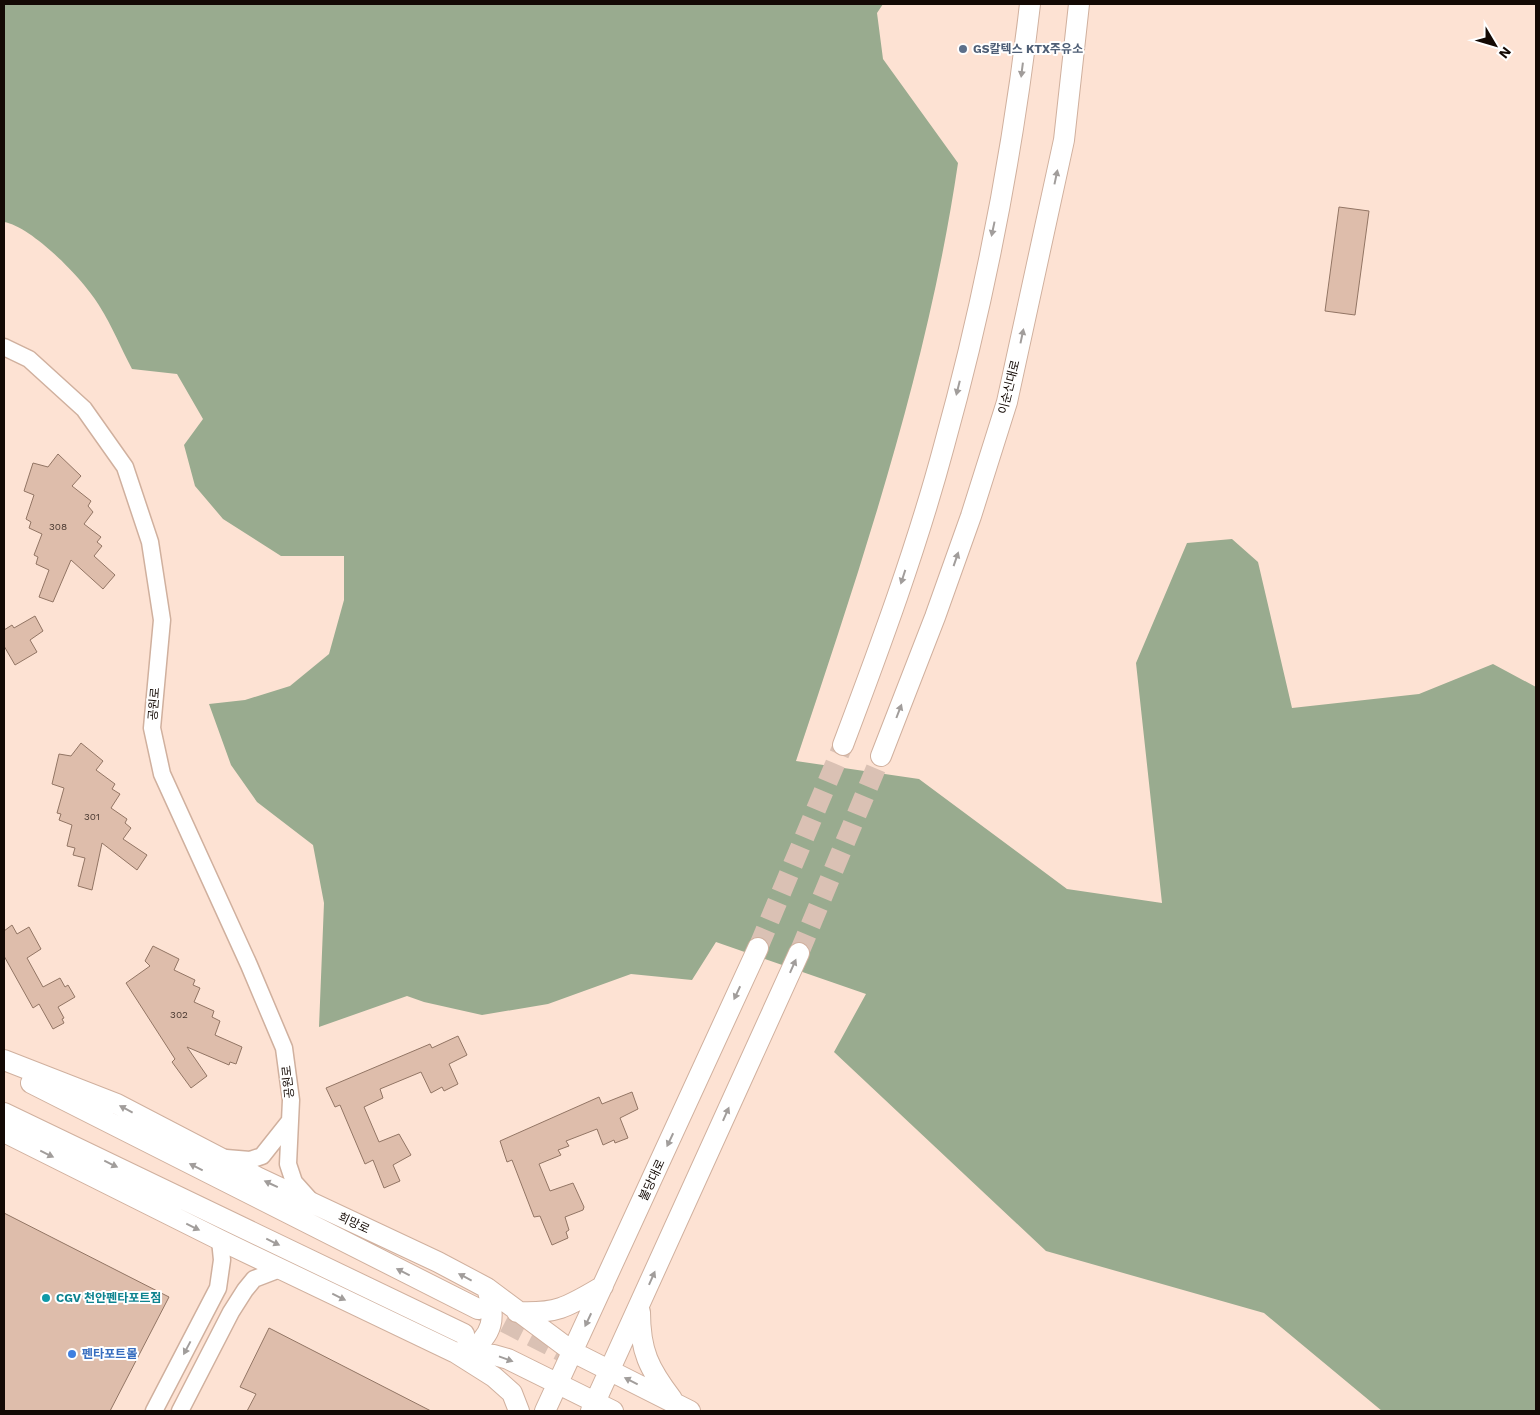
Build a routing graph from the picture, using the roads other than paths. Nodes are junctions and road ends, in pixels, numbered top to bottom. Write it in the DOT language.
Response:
graph roads {
  1 [pos="1030,4"];
  2 [pos="1079,4"];
  3 [pos="4,347"];
  4 [pos="843,745"];
  5 [pos="881,756"];
  6 [pos="758,948"];
  7 [pos="799,953"];
  8 [pos="4,1060"];
  9 [pos="4,1069"];
  10 [pos="4,1113"];
  11 [pos="289,1122"];
  12 [pos="4,1132"];
  13 [pos="216,1157"];
  14 [pos="314,1204"];
  15 [pos="220,1240"];
  16 [pos="280,1269"];
  17 [pos="603,1286"];
  18 [pos="487,1288"];
  19 [pos="640,1304"];
  20 [pos="478,1309"];
  21 [pos="518,1312"];
  22 [pos="462,1346"];
  23 [pos="573,1352"];
  24 [pos="610,1371"];
  25 [pos="558,1384"];
  26 [pos="593,1407"];
  27 [pos="684,1408"];
  28 [pos="154,1411"];
  29 [pos="180,1411"];
  30 [pos="519,1411"];
  31 [pos="546,1411"];
  32 [pos="613,1411"];
  1 -- 4 [label="main road, one-way"];
  5 -- 2 [label="main road, 이순신대로, one-way"];
  3 -- 11 [label="street, 공원로"];
  6 -- 17 [label="main road, 불당대로, one-way"];
  19 -- 7 [label="main road, one-way"];
  13 -- 8 [label="main road, 희망로, one-way"];
  20 -- 9 [label="main road, one-way"];
  10 -- 22 [label="main road, one-way"];
  11 -- 13 [label="street"];
  11 -- 14 [label="street, 공원로"];
  12 -- 15 [label="main road, one-way"];
  14 -- 13 [label="main road, 희망로, one-way"];
  18 -- 14 [label="main road, 희망로, one-way"];
  15 -- 16 [label="main road"];
  15 -- 28 [label="street, one-way"];
  16 -- 22 [label="main road, one-way"];
  16 -- 29 [label="street"];
  17 -- 21 [label="main road"];
  17 -- 23 [label="main road, 불당대로, one-way"];
  18 -- 21 [label="main road, 희망로"];
  18 -- 22 [label="main road"];
  19 -- 24 [label="main road"];
  19 -- 27 [label="main road"];
  21 -- 23 [label="main road, 희망로"];
  22 -- 25 [label="main road, one-way"];
  22 -- 30 [label="main road"];
  23 -- 24 [label="main road, 희망로"];
  23 -- 25 [label="main road, 불당대로"];
  24 -- 26 [label="main road"];
  27 -- 24 [label="main road, 희망로, one-way"];
  25 -- 26 [label="main road"];
  25 -- 31 [label="main road, 불당대로"];
  26 -- 32 [label="main road"];
}
